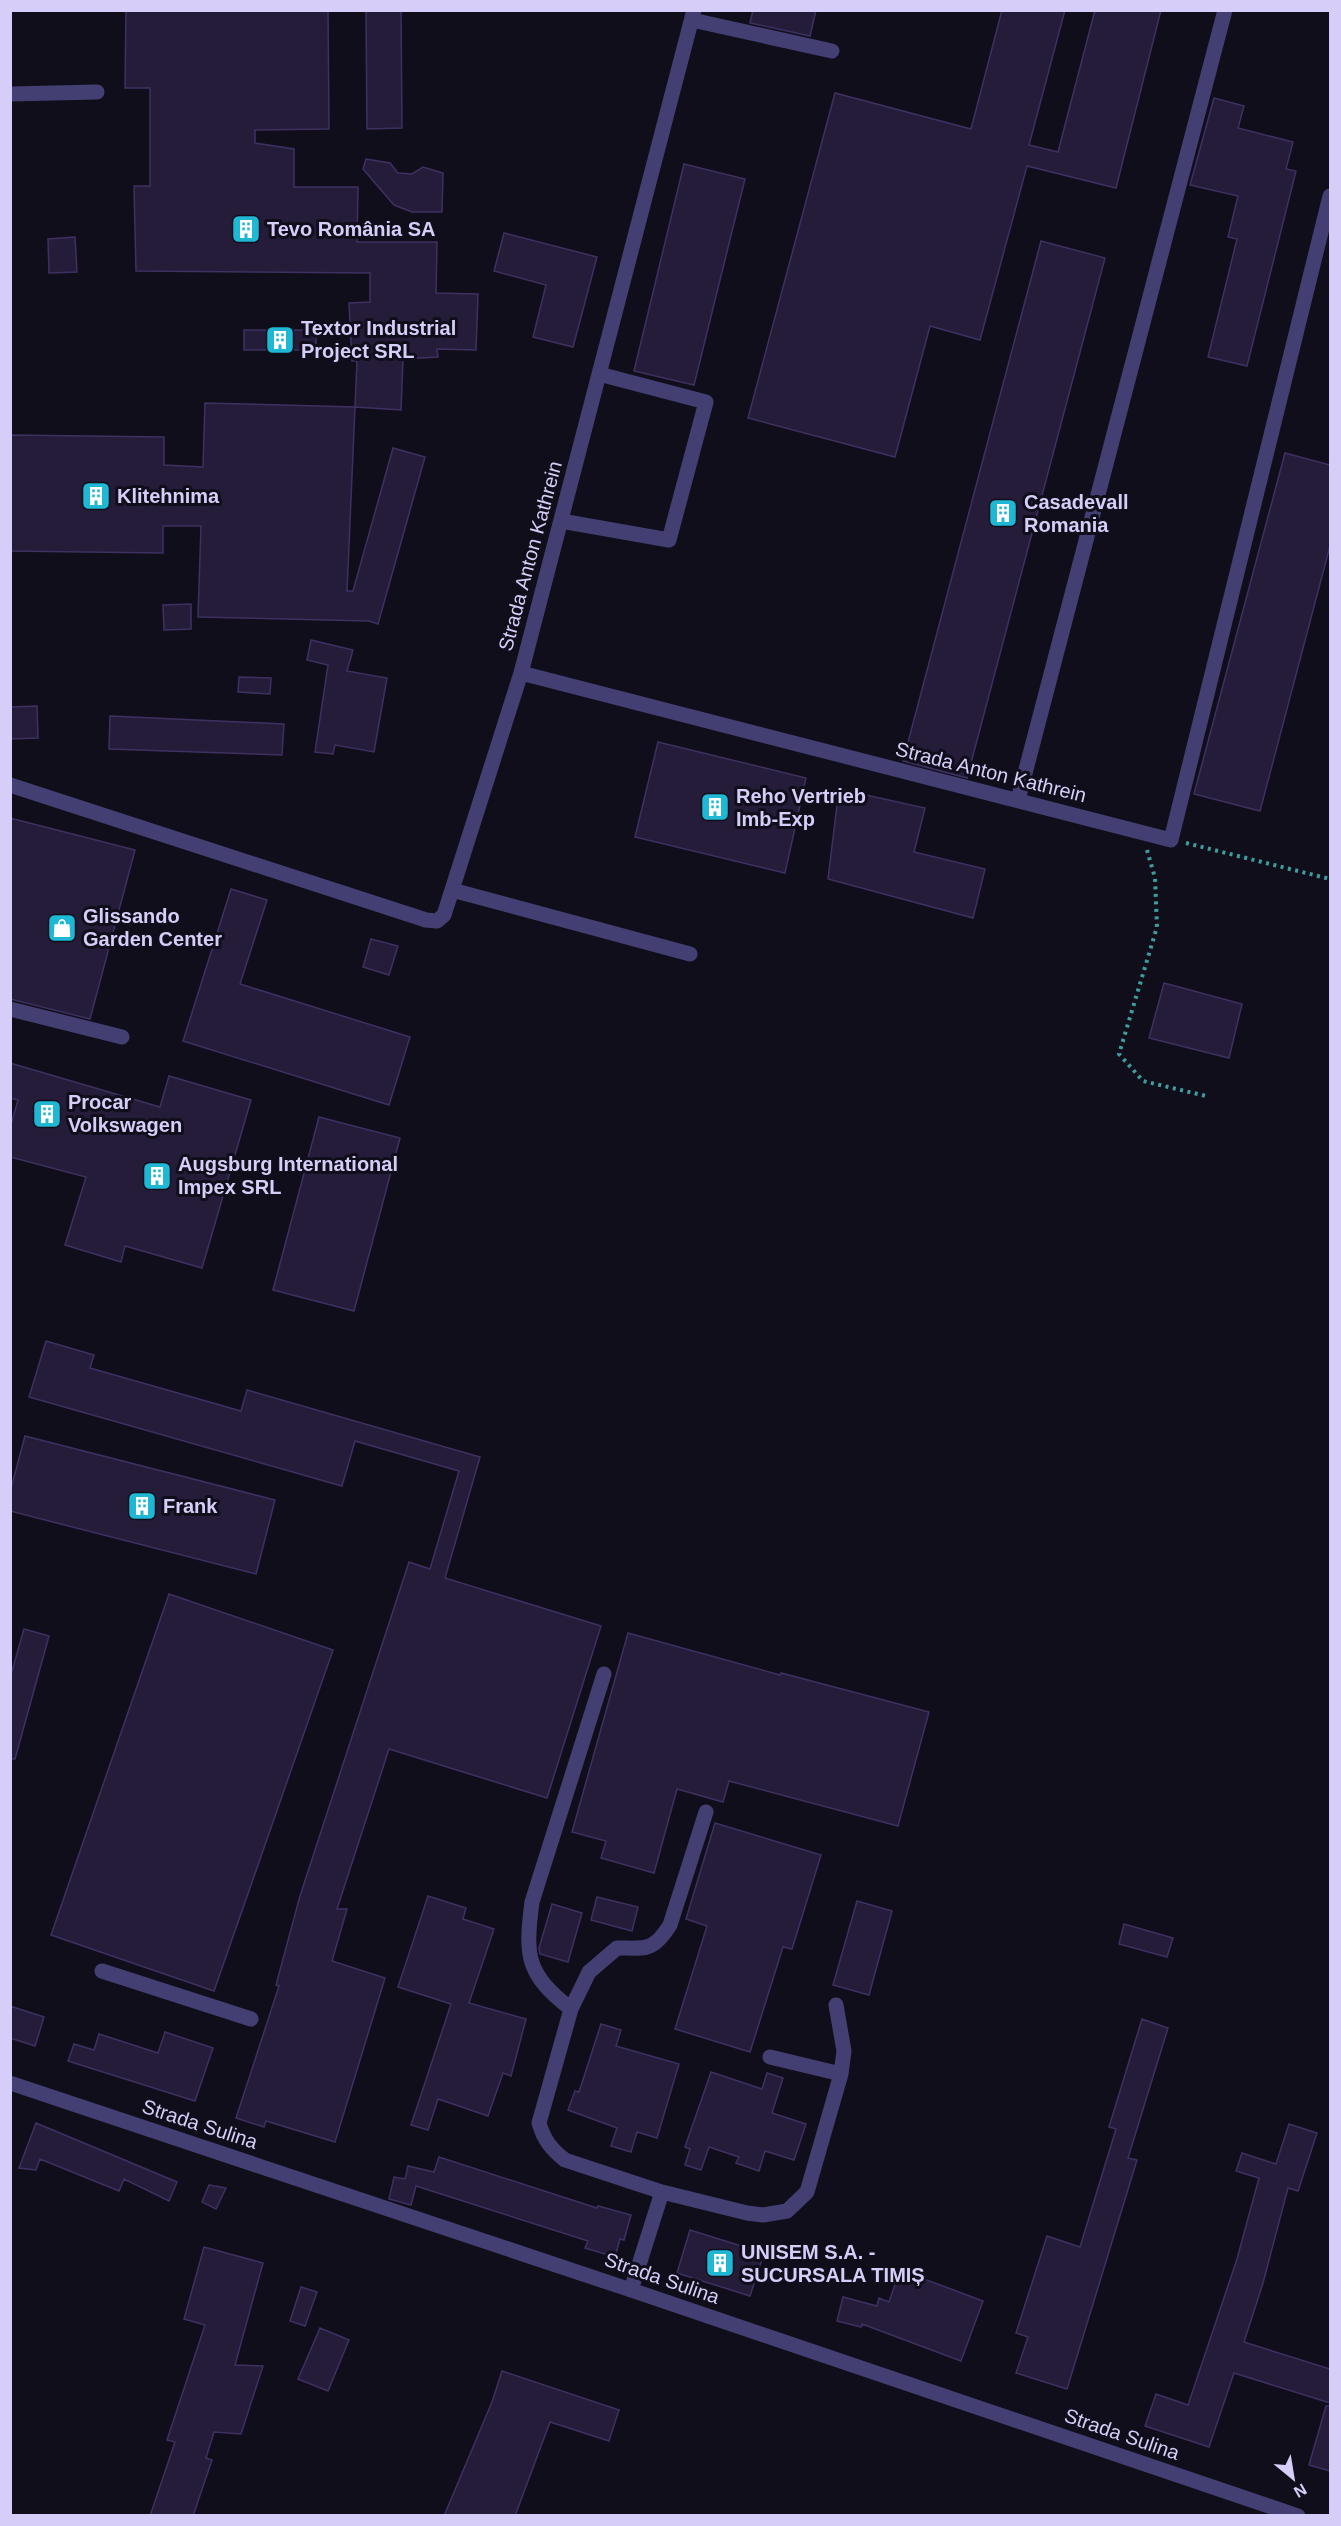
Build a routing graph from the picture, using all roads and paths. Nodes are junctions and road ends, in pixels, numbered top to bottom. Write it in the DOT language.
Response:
graph roads {
  1 [pos="1225,10"];
  2 [pos="693,15"];
  3 [pos="832,51"];
  4 [pos="97,92"];
  5 [pos="10,94"];
  6 [pos="1330,196"];
  7 [pos="599,374"];
  8 [pos="561,521"];
  9 [pos="521,673"];
  10 [pos="10,785"];
  11 [pos="1018,800"];
  12 [pos="1142,832"];
  13 [pos="1171,840"];
  14 [pos="1330,879"];
  15 [pos="452,890"];
  16 [pos="690,954"];
  17 [pos="10,1009"];
  18 [pos="122,1037"];
  19 [pos="1206,1096"];
  20 [pos="604,1674"];
  21 [pos="706,1812"];
  22 [pos="102,1971"];
  23 [pos="836,2005"];
  24 [pos="571,2009"];
  25 [pos="252,2019"];
  26 [pos="770,2058"];
  27 [pos="841,2074"];
  28 [pos="10,2083"];
  29 [pos="662,2192"];
  30 [pos="632,2290"];
  31 [pos="1273,2511"];
  32 [pos="1298,2516"];
  1 -- 11 [label="street"];
  2 -- 3 [label="street"];
  2 -- 7 [label="street, Strada Anton Kathrein"];
  4 -- 5 [label="street"];
  6 -- 13 [label="street"];
  7 -- 8 [label="street, Strada Anton Kathrein"];
  7 -- 8 [label="street"];
  8 -- 9 [label="street, Strada Anton Kathrein"];
  9 -- 11 [label="street, Strada Anton Kathrein"];
  9 -- 15 [label="street"];
  10 -- 15 [label="street"];
  11 -- 12 [label="street, Strada Anton Kathrein"];
  12 -- 13 [label="street, Strada Anton Kathrein"];
  12 -- 19 [label="path"];
  13 -- 14 [label="path"];
  15 -- 16 [label="street"];
  17 -- 18 [label="street"];
  20 -- 24 [label="street"];
  21 -- 24 [label="street"];
  22 -- 25 [label="street"];
  23 -- 27 [label="street"];
  24 -- 29 [label="street"];
  26 -- 27 [label="street"];
  27 -- 29 [label="street"];
  28 -- 30 [label="street, Strada Sulina"];
  29 -- 30 [label="street"];
  30 -- 31 [label="street, Strada Sulina"];
  31 -- 32 [label="street, Strada Sulina"];
}
